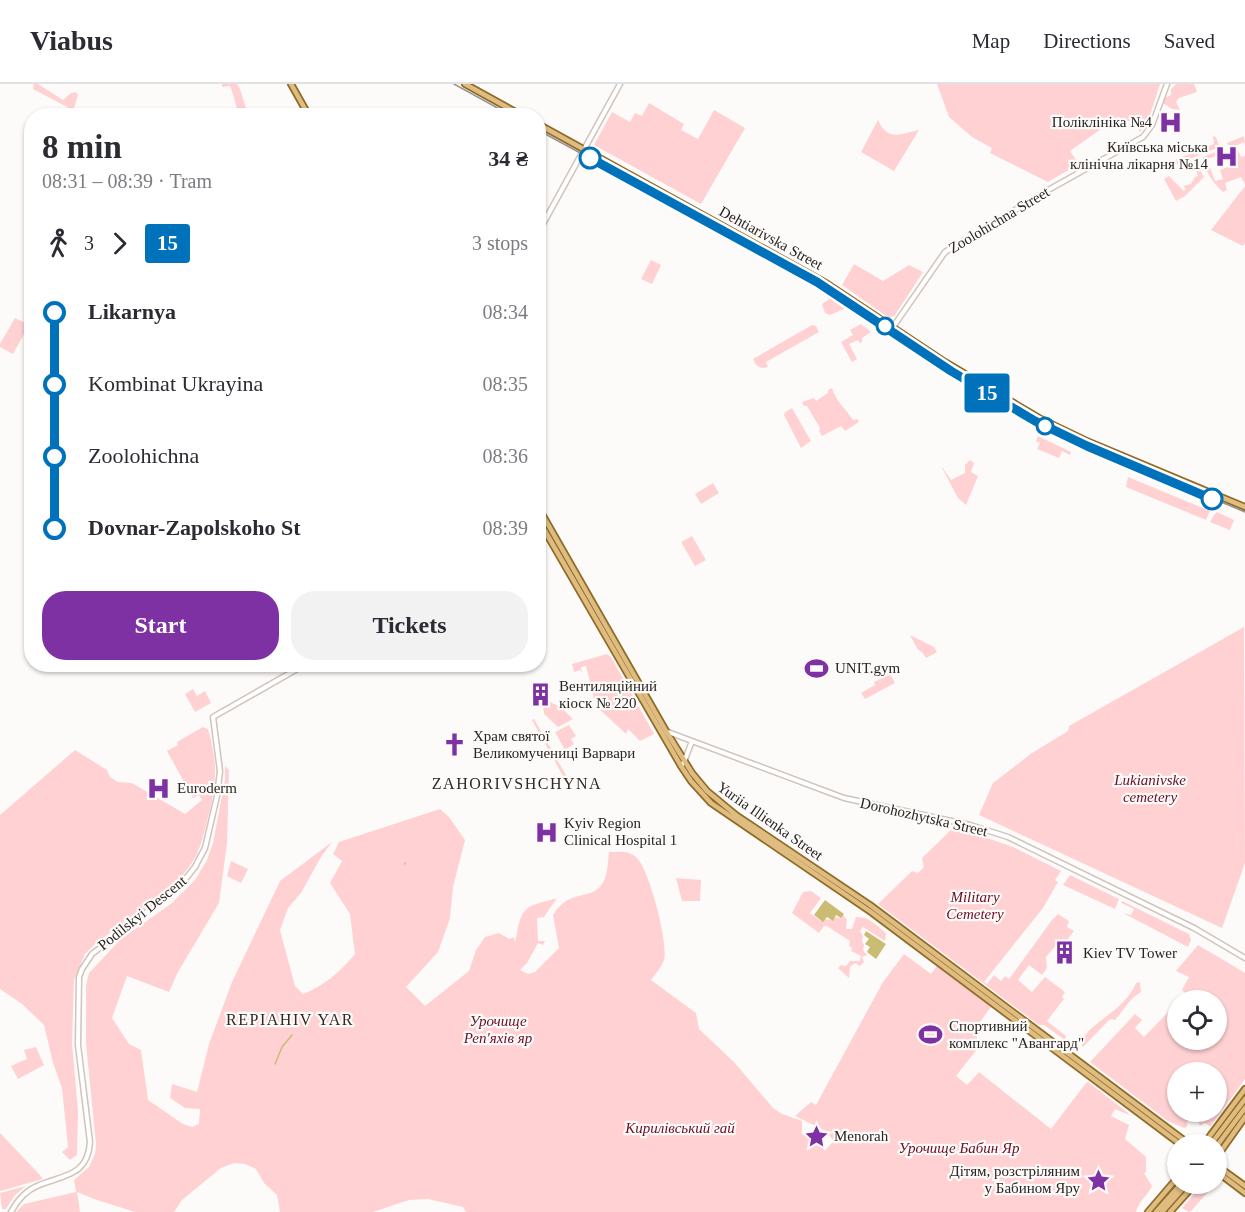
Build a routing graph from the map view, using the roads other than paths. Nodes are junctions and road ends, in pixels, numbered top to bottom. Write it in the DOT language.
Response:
graph roads {
  1 [pos="291,84"];
  2 [pos="465,84"];
  3 [pos="620,84"];
  4 [pos="1167,84"];
  5 [pos="304,108"];
  6 [pos="508,108"];
  7 [pos="546,128"];
  8 [pos="584,149"];
  9 [pos="546,218"];
  10 [pos="893,327"];
  11 [pos="1245,507"];
  12 [pos="546,521"];
  13 [pos="546,533"];
  14 [pos="292,672"];
  15 [pos="660,730"];
  16 [pos="666,732"];
  17 [pos="692,741"];
  18 [pos="683,764"];
  19 [pos="1245,958"];
  20 [pos="997,1003"];
  21 [pos="1245,1089"];
  22 [pos="1245,1099"];
  23 [pos="1245,1108"];
  24 [pos="1245,1117"];
  25 [pos="1167,1134"];
  26 [pos="1175,1134"];
  27 [pos="1211,1134"];
  28 [pos="1219,1134"];
  29 [pos="1226,1134"];
  30 [pos="1227,1142"];
  31 [pos="1227,1173"];
  32 [pos="1227,1179"];
  33 [pos="1245,1186"];
  34 [pos="1167,1190"];
  35 [pos="1245,1193"];
  36 [pos="1171,1194"];
  37 [pos="1178,1194"];
  38 [pos="1186,1194"];
  39 [pos="10,1212"];
  40 [pos="1148,1212"];
  41 [pos="1156,1212"];
  42 [pos="1162,1212"];
  43 [pos="1170,1212"];
  1 -- 5 [label="main road"];
  2 -- 6 [label="main road"];
  3 -- 8 [label="street"];
  4 -- 10 [label="street, Zoolohichna Street"];
  7 -- 8 [label="main road, Dehtiarivska Street"];
  8 -- 9 [label="street"];
  8 -- 10 [label="main road, Dehtiarivska Street"];
  10 -- 11 [label="main road, Dehtiarivska Street"];
  12 -- 16 [label="main road, Yuriia Illienka Street"];
  13 -- 15 [label="main road, Yuriia Illienka Street"];
  14 -- 39 [label="street, Podilskyi Descent"];
  15 -- 16 [label="street, Dorohozhytska Street"];
  15 -- 18 [label="main road, Yuriia Illienka Street"];
  16 -- 17 [label="street, Dorohozhytska Street"];
  16 -- 18 [label="main road, Yuriia Illienka Street"];
  17 -- 18 [label="street"];
  17 -- 19 [label="street, Dorohozhytska Street"];
  18 -- 20 [label="main road, Yuriia Illienka Street"];
  20 -- 25 [label="main road, Yuriia Illienka Street"];
  20 -- 26 [label="main road, Yuriia Illienka Street"];
  21 -- 27 [label="main road"];
  22 -- 28 [label="main road"];
  23 -- 29 [label="main road"];
  24 -- 30 [label="main road"];
  31 -- 33 [label="main road"];
  32 -- 35 [label="main road"];
  34 -- 40 [label="main road"];
  36 -- 41 [label="main road"];
  37 -- 42 [label="main road"];
  38 -- 43 [label="main road"];
}
